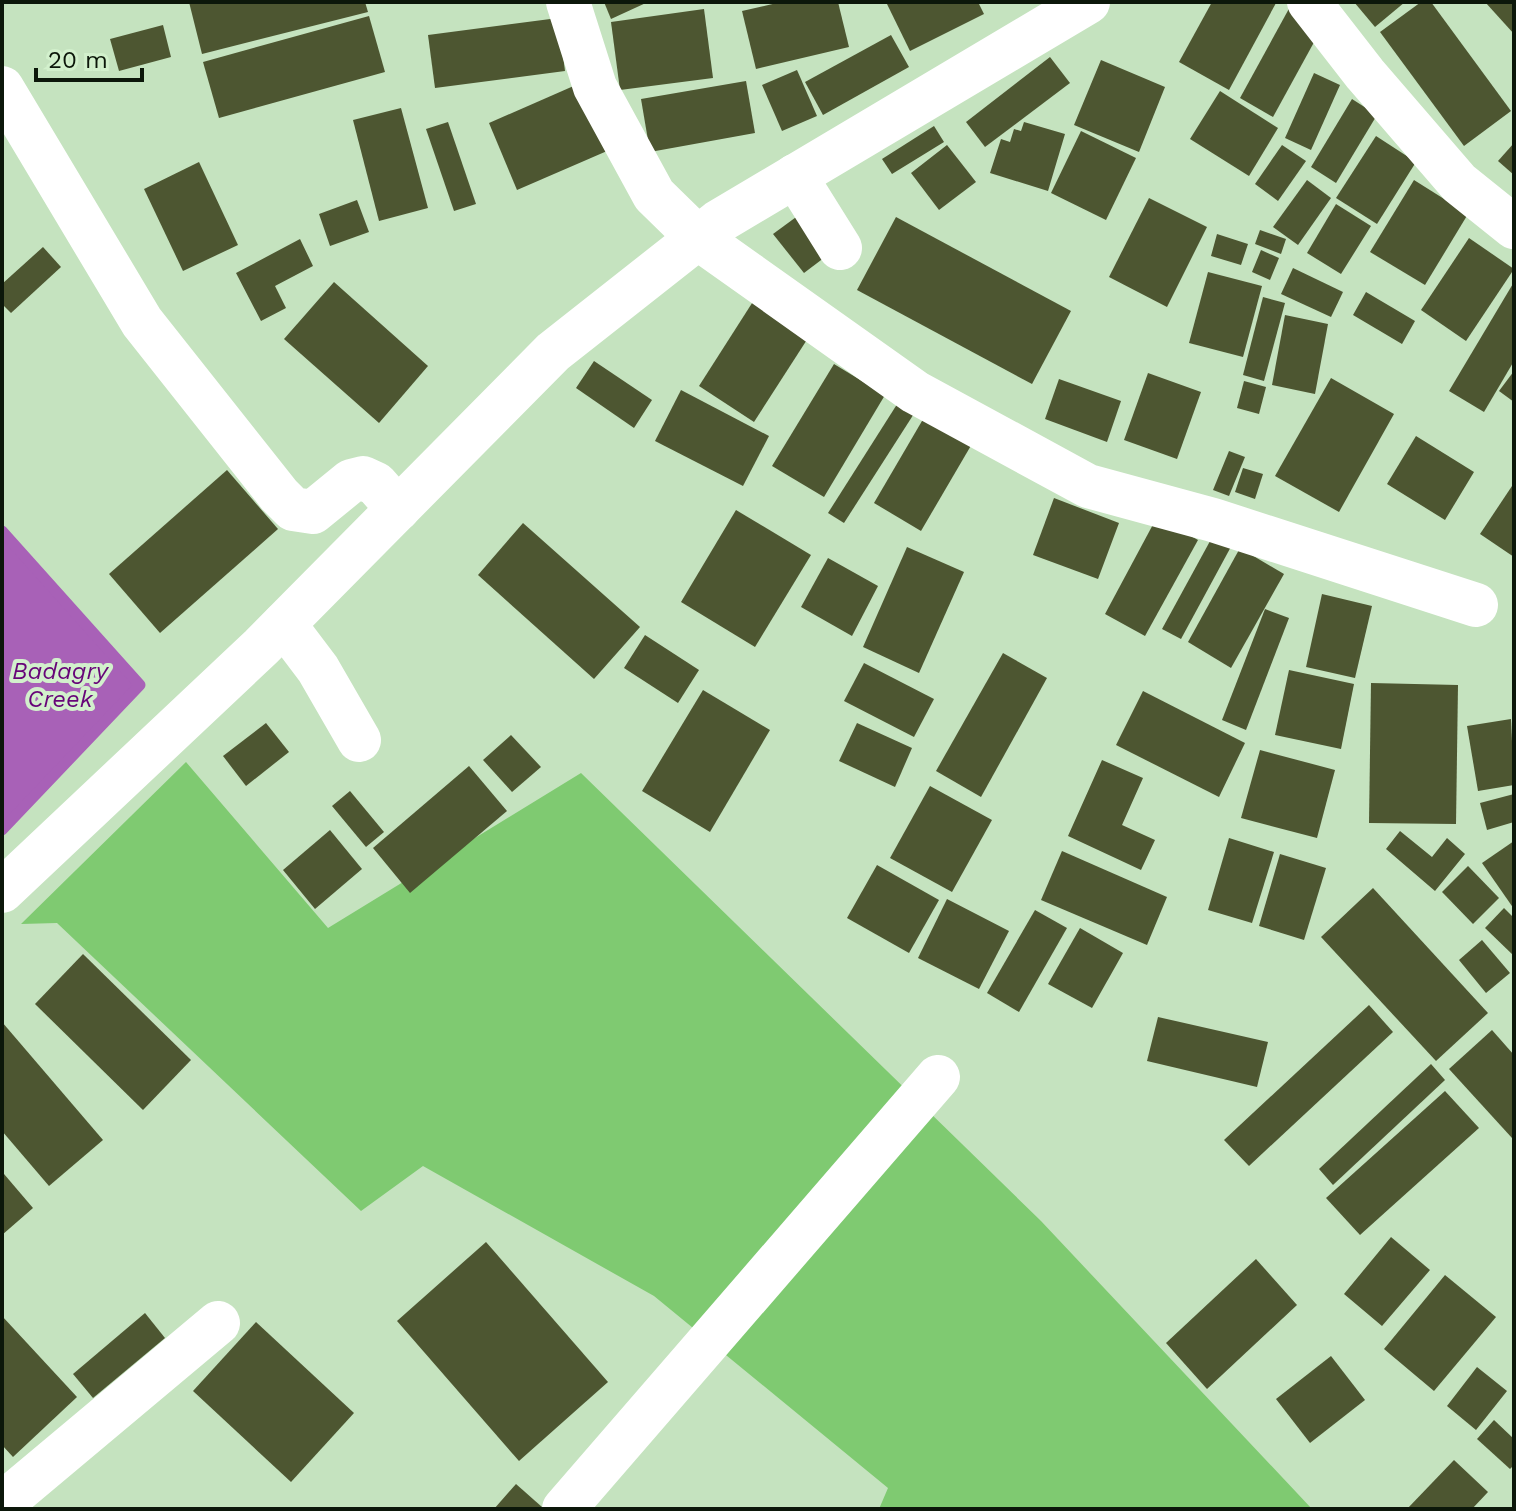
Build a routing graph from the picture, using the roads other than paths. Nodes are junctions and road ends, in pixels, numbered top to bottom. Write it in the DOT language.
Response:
graph roads {
  1 [pos="568,2"];
  2 [pos="1088,2"];
  3 [pos="1309,2"];
  4 [pos="2,88"];
  5 [pos="795,176"];
  6 [pos="1514,227"];
  7 [pos="698,238"];
  8 [pos="840,248"];
  9 [pos="398,509"];
  10 [pos="1476,605"];
  11 [pos="284,624"];
  12 [pos="359,740"];
  13 [pos="2,891"];
  14 [pos="938,1077"];
  15 [pos="218,1323"];
  16 [pos="2,1504"];
  17 [pos="564,1509"];
  1 -- 7 [label="street"];
  2 -- 5 [label="street"];
  3 -- 6 [label="street"];
  4 -- 9 [label="street"];
  5 -- 7 [label="street"];
  5 -- 8 [label="street"];
  7 -- 9 [label="street"];
  7 -- 10 [label="street"];
  9 -- 11 [label="street"];
  11 -- 12 [label="street"];
  11 -- 13 [label="street"];
  14 -- 17 [label="street"];
  15 -- 16 [label="street"];
}
